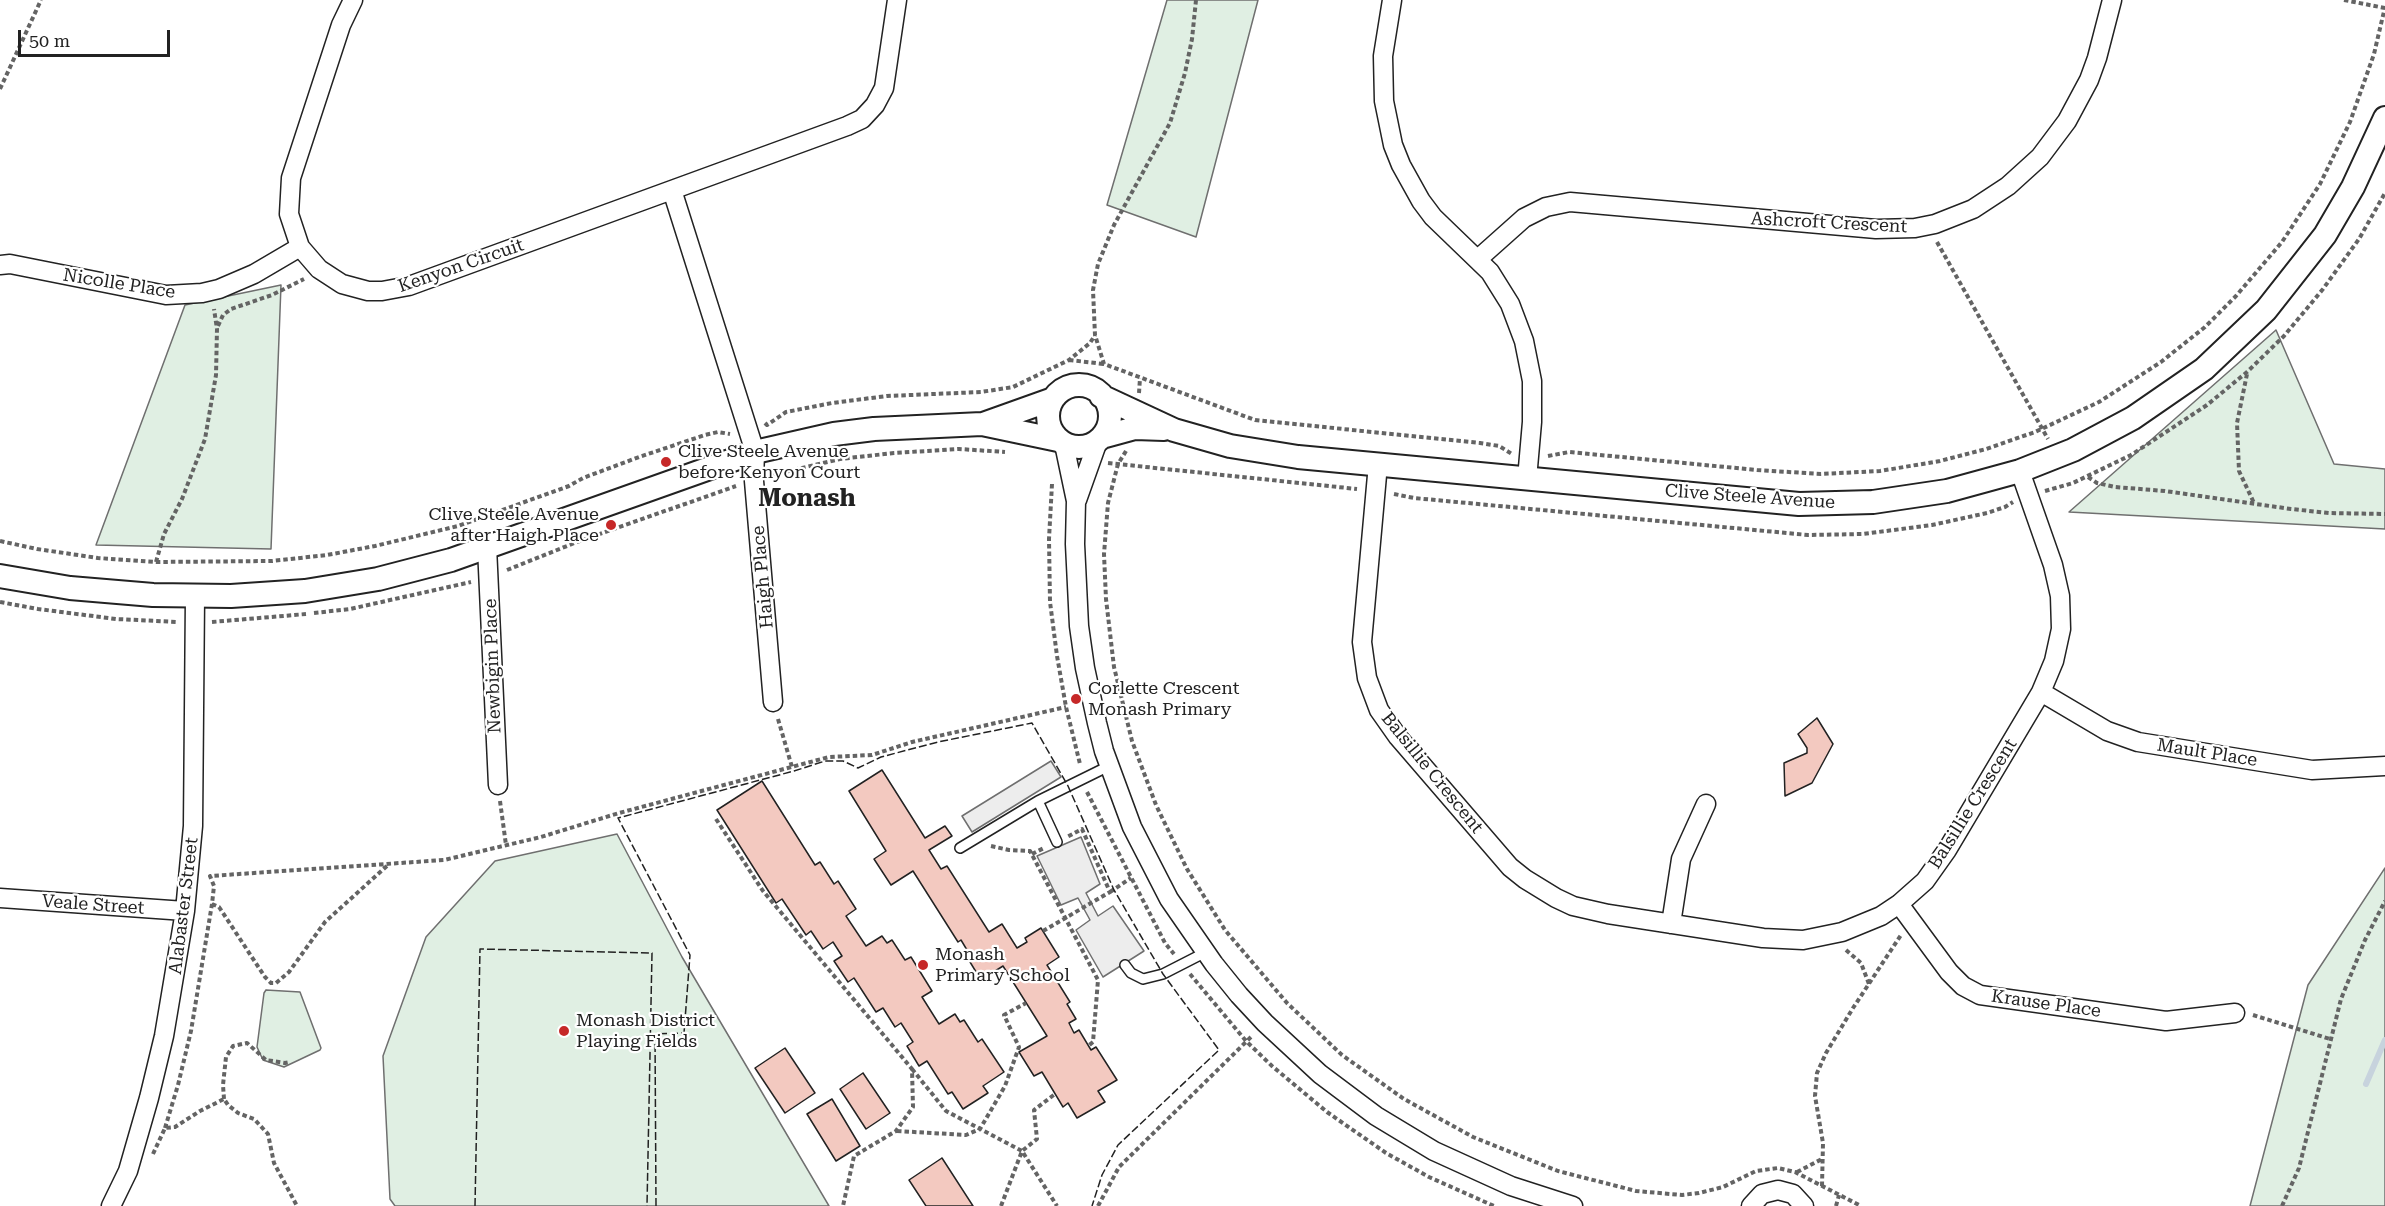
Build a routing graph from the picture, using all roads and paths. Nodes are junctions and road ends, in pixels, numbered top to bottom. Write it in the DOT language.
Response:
graph roads {
  1 [pos="41,0"];
  2 [pos="353,0"];
  3 [pos="897,0"];
  4 [pos="1196,0"];
  5 [pos="1392,0"];
  6 [pos="2112,0"];
  7 [pos="2344,0"];
  8 [pos="2385,8"];
  9 [pos="0,89"];
  10 [pos="2385,118"];
  11 [pos="672,190"];
  12 [pos="1928,225"];
  13 [pos="300,247"];
  14 [pos="1478,258"];
  15 [pos="0,264"];
  16 [pos="310,276"];
  17 [pos="217,327"];
  18 [pos="1095,335"];
  19 [pos="1069,360"];
  20 [pos="1104,364"];
  21 [pos="2247,372"];
  22 [pos="1101,396"];
  23 [pos="1053,399"];
  24 [pos="761,419"];
  25 [pos="982,424"];
  26 [pos="2043,429"];
  27 [pos="1174,430"];
  28 [pos="732,434"];
  29 [pos="1100,439"];
  30 [pos="1061,442"];
  31 [pos="1544,451"];
  32 [pos="755,452"];
  33 [pos="1011,452"];
  34 [pos="1513,455"];
  35 [pos="1378,464"];
  36 [pos="2020,471"];
  37 [pos="771,476"];
  38 [pos="2088,477"];
  39 [pos="1527,478"];
  40 [pos="1052,482"];
  41 [pos="732,487"];
  42 [pos="1388,491"];
  43 [pos="2043,491"];
  44 [pos="1362,496"];
  45 [pos="2043,497"];
  46 [pos="2017,499"];
  47 [pos="1076,501"];
  48 [pos="2255,503"];
  49 [pos="2385,514"];
  50 [pos="0,541"];
  51 [pos="488,547"];
  52 [pos="503,572"];
  53 [pos="0,576"];
  54 [pos="195,596"];
  55 [pos="0,602"];
  56 [pos="177,622"];
  57 [pos="2041,692"];
  58 [pos="773,702"];
  59 [pos="1066,707"];
  60 [pos="1109,766"];
  61 [pos="2385,766"];
  62 [pos="792,767"];
  63 [pos="1083,777"];
  64 [pos="498,785"];
  65 [pos="1038,801"];
  66 [pos="1706,804"];
  67 [pos="716,819"];
  68 [pos="983,834"];
  69 [pos="1057,842"];
  70 [pos="506,845"];
  71 [pos="960,848"];
  72 [pos="388,865"];
  73 [pos="1131,878"];
  74 [pos="1110,892"];
  75 [pos="0,898"];
  76 [pos="2385,901"];
  77 [pos="212,904"];
  78 [pos="1899,904"];
  79 [pos="185,912"];
  80 [pos="1065,918"];
  81 [pos="1911,921"];
  82 [pos="1671,924"];
  83 [pos="1043,931"];
  84 [pos="1838,945"];
  85 [pos="1206,952"];
  86 [pos="1125,964"];
  87 [pos="1182,965"];
  88 [pos="1869,984"];
  89 [pos="1026,1003"];
  90 [pos="1287,1003"];
  91 [pos="2235,1013"];
  92 [pos="1265,1023"];
  93 [pos="2330,1038"];
  94 [pos="1246,1041"];
  95 [pos="1088,1046"];
  96 [pos="290,1062"];
  97 [pos="912,1069"];
  98 [pos="1055,1094"];
  99 [pos="224,1099"];
  100 [pos="165,1128"];
  101 [pos="980,1129"];
  102 [pos="896,1131"];
  103 [pos="1022,1151"];
  104 [pos="132,1156"];
  105 [pos="1822,1159"];
  106 [pos="1796,1172"];
  107 [pos="1822,1186"];
  108 [pos="1839,1195"];
  109 [pos="1753,1203"];
  110 [pos="1806,1204"];
  111 [pos="111,1206"];
  112 [pos="297,1206"];
  113 [pos="843,1206"];
  114 [pos="1001,1206"];
  115 [pos="1058,1206"];
  116 [pos="1098,1206"];
  117 [pos="1494,1206"];
  118 [pos="1573,1206"];
  119 [pos="1733,1206"];
  120 [pos="1836,1206"];
  121 [pos="1861,1206"];
  122 [pos="2282,1206"];
  1 -- 9 [label="path"];
  2 -- 13 [label="street, Kenyon Circuit"];
  3 -- 11 [label="street, Kenyon Circuit"];
  4 -- 18 [label="path"];
  5 -- 14 [label="street"];
  6 -- 12 [label="street, Ashcroft Crescent"];
  7 -- 8 [label="path"];
  8 -- 26 [label="path"];
  10 -- 36 [label="street, Clive Steele Avenue"];
  11 -- 13 [label="street, Kenyon Circuit"];
  11 -- 32 [label="street"];
  12 -- 14 [label="street, Ashcroft Crescent"];
  12 -- 26 [label="path"];
  13 -- 15 [label="street, Nicolle Place"];
  14 -- 39 [label="street"];
  16 -- 17 [label="path"];
  18 -- 19 [label="path"];
  18 -- 20 [label="path"];
  19 -- 20 [label="path"];
  19 -- 24 [label="path"];
  20 -- 34 [label="path"];
  21 -- 48 [label="path"];
  22 -- 23 [label="street"];
  22 -- 27 [label="street, Clive Steele Avenue"];
  22 -- 29 [label="street"];
  23 -- 25 [label="street"];
  23 -- 30 [label="street"];
  25 -- 30 [label="street"];
  25 -- 32 [label="street"];
  26 -- 31 [label="path"];
  27 -- 29 [label="street, Clive Steele Avenue"];
  27 -- 35 [label="street, Clive Steele Avenue"];
  28 -- 50 [label="path"];
  29 -- 30 [label="street"];
  29 -- 47 [label="street"];
  30 -- 47 [label="street"];
  32 -- 51 [label="street"];
  32 -- 58 [label="street, Haigh Place"];
  33 -- 37 [label="path"];
  35 -- 39 [label="street, Clive Steele Avenue"];
  35 -- 82 [label="street, Balsillie Crescent"];
  36 -- 39 [label="street, Clive Steele Avenue"];
  36 -- 57 [label="street, Balsillie Crescent"];
  38 -- 48 [label="path"];
  40 -- 59 [label="path"];
  41 -- 52 [label="path"];
  42 -- 46 [label="path"];
  43 -- 45 [label="path"];
  44 -- 90 [label="path"];
  47 -- 60 [label="street"];
  48 -- 49 [label="path"];
  51 -- 54 [label="street"];
  51 -- 64 [label="street, Newbigin Place"];
  53 -- 54 [label="street"];
  54 -- 79 [label="street, Alabaster Street"];
  55 -- 56 [label="path"];
  57 -- 61 [label="street, Mault Place"];
  57 -- 78 [label="street, Balsillie Crescent"];
  58 -- 62 [label="path"];
  59 -- 62 [label="path"];
  59 -- 63 [label="path"];
  60 -- 63 [label="lane"];
  60 -- 85 [label="street"];
  62 -- 70 [label="path"];
  63 -- 65 [label="lane"];
  63 -- 73 [label="path"];
  64 -- 70 [label="path"];
  65 -- 68 [label="lane"];
  65 -- 69 [label="lane"];
  66 -- 82 [label="street"];
  67 -- 97 [label="path"];
  68 -- 71 [label="lane"];
  68 -- 80 [label="path"];
  69 -- 74 [label="path"];
  70 -- 72 [label="path"];
  72 -- 77 [label="path"];
  72 -- 77 [label="path"];
  73 -- 74 [label="path"];
  73 -- 87 [label="path"];
  74 -- 80 [label="path"];
  75 -- 79 [label="street, Veale Street"];
  76 -- 93 [label="path"];
  77 -- 100 [label="path"];
  78 -- 81 [label="street, Krause Place"];
  78 -- 82 [label="street, Balsillie Crescent"];
  79 -- 104 [label="street, Alabaster Street"];
  80 -- 83 [label="path"];
  80 -- 95 [label="path"];
  81 -- 88 [label="path"];
  81 -- 91 [label="street, Krause Place"];
  84 -- 88 [label="path"];
  85 -- 87 [label="lane"];
  85 -- 92 [label="street"];
  86 -- 87 [label="lane"];
  87 -- 94 [label="path"];
  88 -- 105 [label="path"];
  89 -- 101 [label="path"];
  90 -- 92 [label="path"];
  90 -- 106 [label="path"];
  91 -- 93 [label="path"];
  92 -- 94 [label="path"];
  92 -- 118 [label="street"];
  93 -- 122 [label="path"];
  94 -- 116 [label="path"];
  94 -- 117 [label="path"];
  96 -- 99 [label="path"];
  97 -- 101 [label="path"];
  97 -- 102 [label="path"];
  98 -- 103 [label="path"];
  99 -- 100 [label="path"];
  99 -- 112 [label="path"];
  100 -- 104 [label="path"];
  101 -- 102 [label="path"];
  101 -- 103 [label="path"];
  102 -- 113 [label="path"];
  103 -- 114 [label="path"];
  103 -- 115 [label="path"];
  104 -- 111 [label="street, Alabaster Street"];
  105 -- 106 [label="path"];
  105 -- 107 [label="path"];
  106 -- 107 [label="path"];
  107 -- 108 [label="path"];
  108 -- 120 [label="path"];
  108 -- 121 [label="path"];
  109 -- 110 [label="street"];
  109 -- 119 [label="street"];
}
